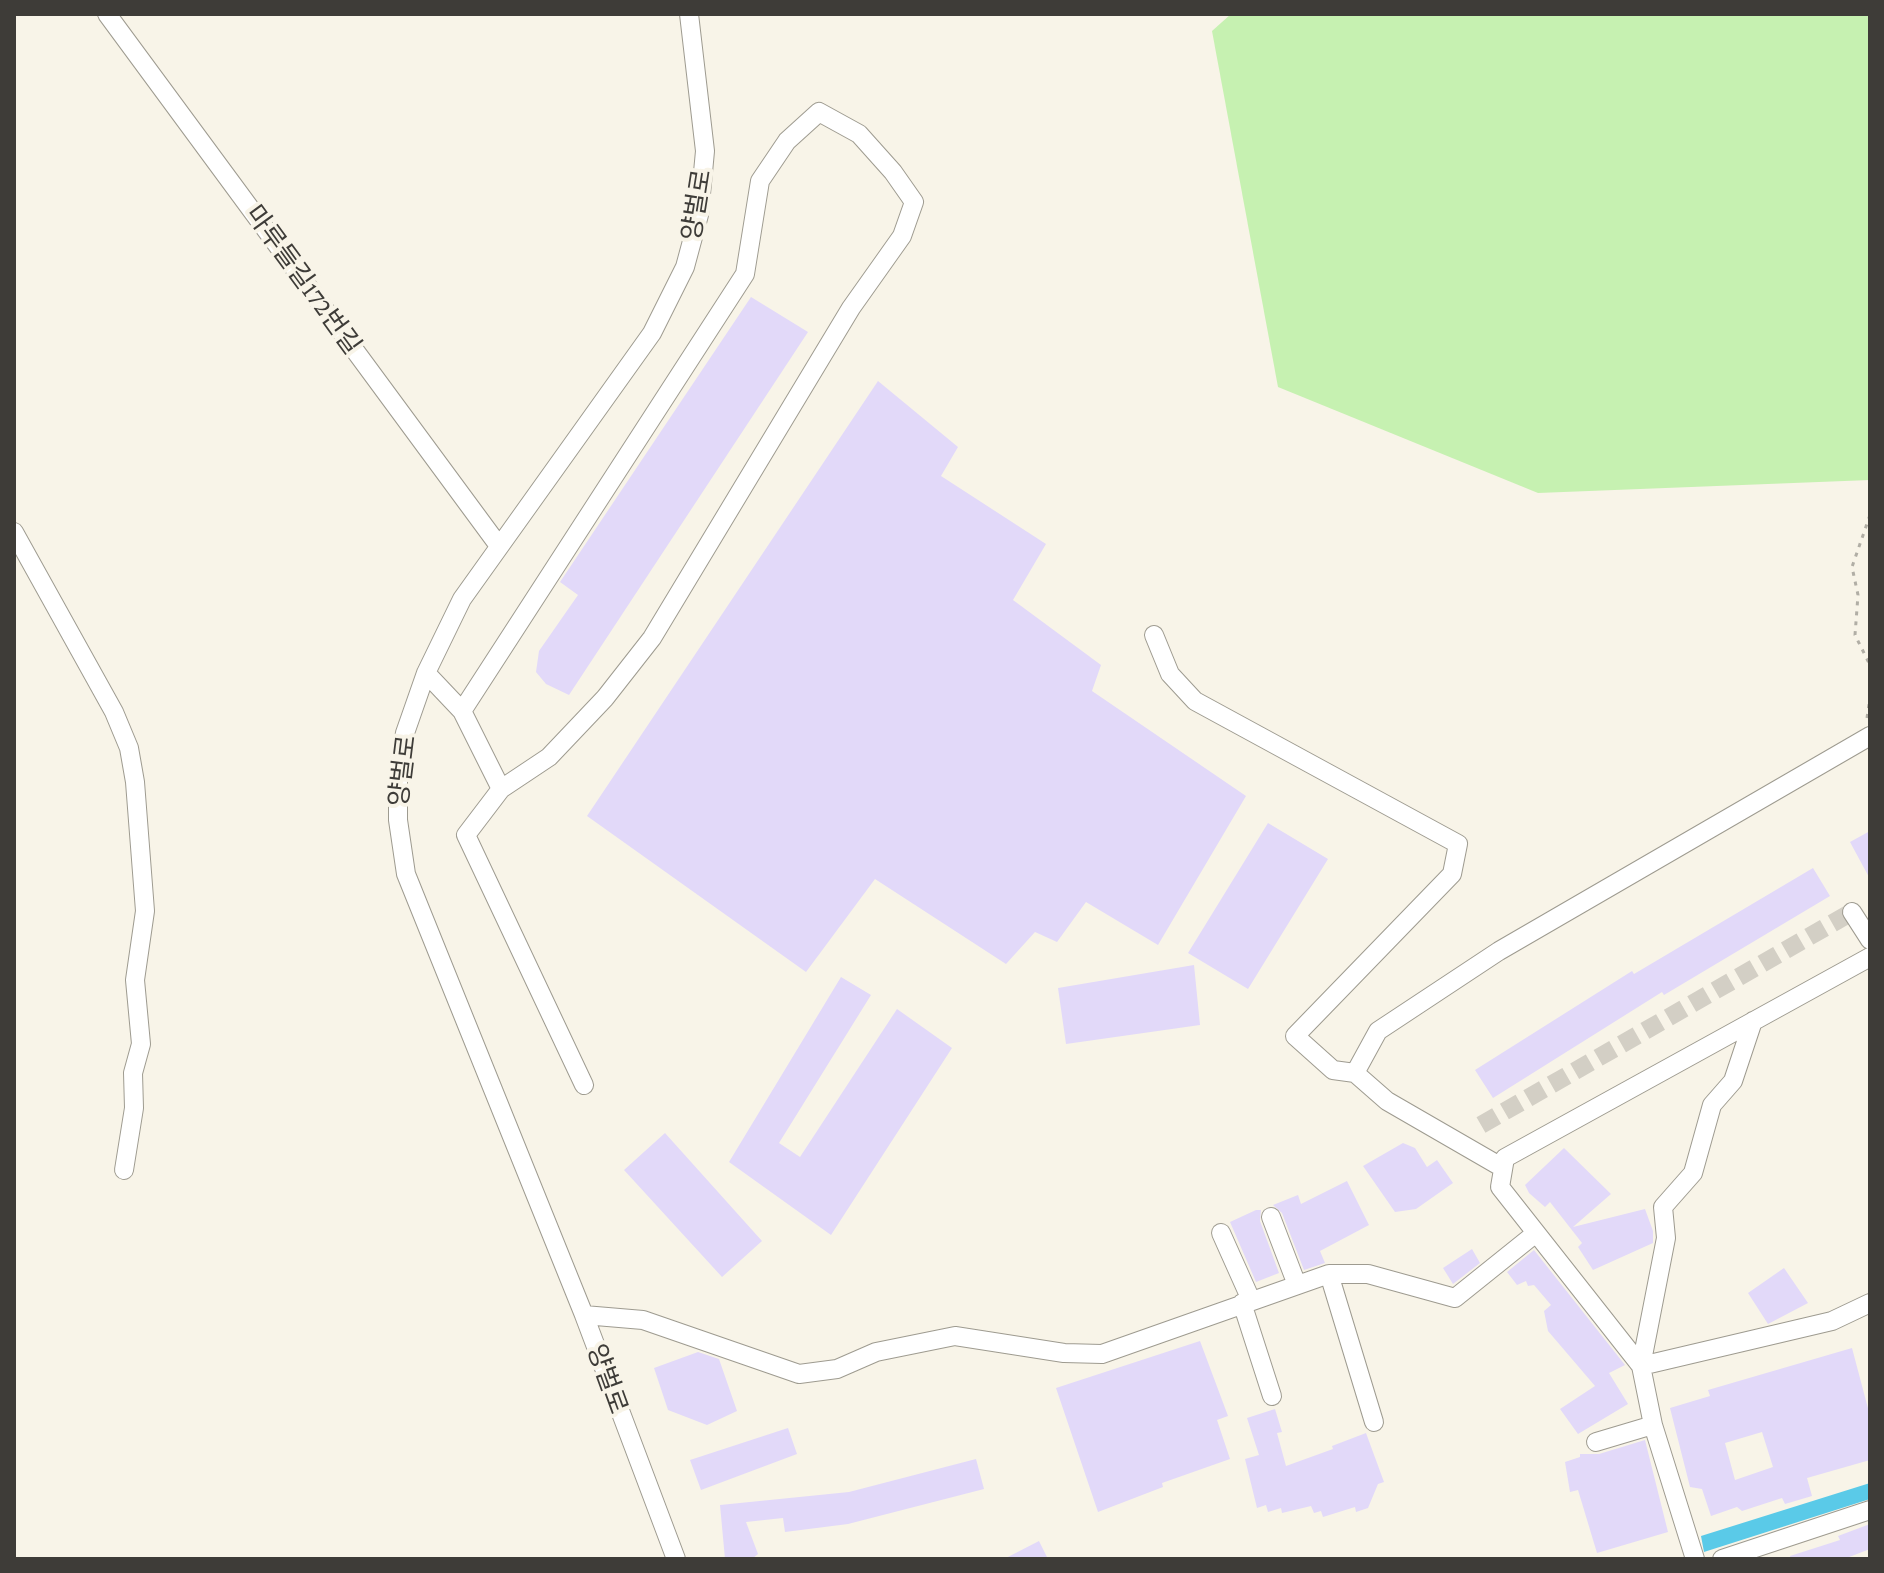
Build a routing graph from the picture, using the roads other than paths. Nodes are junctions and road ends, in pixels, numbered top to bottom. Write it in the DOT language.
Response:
graph roads {
  1 [pos="107,14"];
  2 [pos="689,14"];
  3 [pos="14,532"];
  4 [pos="499,546"];
  5 [pos="1154,635"];
  6 [pos="426,673"];
  7 [pos="462,711"];
  8 [pos="1870,736"];
  9 [pos="501,789"];
  10 [pos="1852,912"];
  11 [pos="1870,940"];
  12 [pos="1870,957"];
  13 [pos="1753,1021"];
  14 [pos="1355,1073"];
  15 [pos="584,1085"];
  16 [pos="1503,1168"];
  17 [pos="124,1170"];
  18 [pos="1271,1217"];
  19 [pos="1221,1233"];
  20 [pos="1536,1233"];
  21 [pos="1329,1274"];
  22 [pos="1297,1285"];
  23 [pos="1246,1302"];
  24 [pos="1870,1303"];
  25 [pos="584,1315"];
  26 [pos="1641,1366"];
  27 [pos="1272,1396"];
  28 [pos="1374,1422"];
  29 [pos="1653,1425"];
  30 [pos="1596,1442"];
  31 [pos="1870,1510"];
  32 [pos="676,1559"];
  33 [pos="1695,1559"];
  34 [pos="1722,1559"];
  1 -- 4 [label="street, 마루들길172번길"];
  2 -- 4 [label="street, 양벌로"];
  3 -- 17 [label="street"];
  4 -- 6 [label="street, 양벌로"];
  5 -- 14 [label="street"];
  6 -- 7 [label="street"];
  6 -- 25 [label="street, 양벌로"];
  7 -- 9 [label="street"];
  7 -- 9 [label="street"];
  8 -- 14 [label="street"];
  9 -- 15 [label="street"];
  10 -- 11 [label="street"];
  12 -- 13 [label="street"];
  13 -- 16 [label="street"];
  13 -- 26 [label="street"];
  14 -- 16 [label="street"];
  16 -- 20 [label="street"];
  18 -- 22 [label="street"];
  19 -- 23 [label="street"];
  20 -- 21 [label="street"];
  20 -- 26 [label="street"];
  21 -- 22 [label="street"];
  21 -- 28 [label="street"];
  22 -- 23 [label="street"];
  23 -- 25 [label="street"];
  23 -- 27 [label="street"];
  24 -- 26 [label="street"];
  25 -- 32 [label="street, 양벌로"];
  26 -- 29 [label="street"];
  29 -- 30 [label="street"];
  29 -- 33 [label="street"];
  31 -- 34 [label="street"];
}
